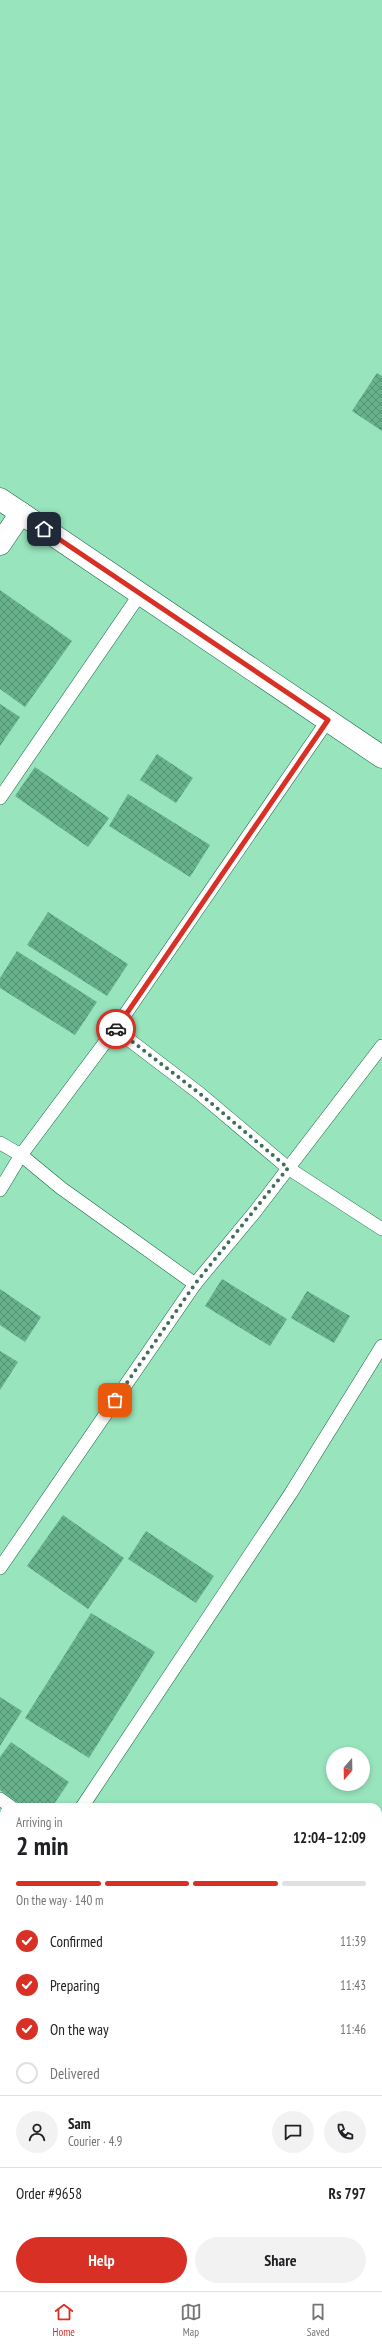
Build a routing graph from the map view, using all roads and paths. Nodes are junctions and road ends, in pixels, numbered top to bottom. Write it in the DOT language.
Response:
graph roads {
  1 [pos="0,499"];
  2 [pos="21,513"];
  3 [pos="0,544"];
  4 [pos="140,594"];
  5 [pos="328,720"];
  6 [pos="382,757"];
  7 [pos="0,798"];
  8 [pos="115,1029"];
  9 [pos="382,1046"];
  10 [pos="0,1143"];
  11 [pos="21,1155"];
  12 [pos="288,1168"];
  13 [pos="0,1190"];
  14 [pos="382,1229"];
  15 [pos="195,1284"];
  16 [pos="382,1346"];
  17 [pos="0,1568"];
  18 [pos="85,1803"];
  1 -- 2 [label="street"];
  2 -- 3 [label="street"];
  2 -- 4 [label="street"];
  4 -- 5 [label="street"];
  4 -- 7 [label="lane"];
  5 -- 6 [label="street"];
  5 -- 8 [label="lane"];
  8 -- 11 [label="lane"];
  8 -- 12 [label="lane"];
  9 -- 12 [label="lane"];
  10 -- 11 [label="lane"];
  11 -- 13 [label="lane"];
  11 -- 15 [label="lane"];
  12 -- 14 [label="lane"];
  12 -- 15 [label="lane"];
  15 -- 17 [label="lane"];
  16 -- 18 [label="lane"];
}
